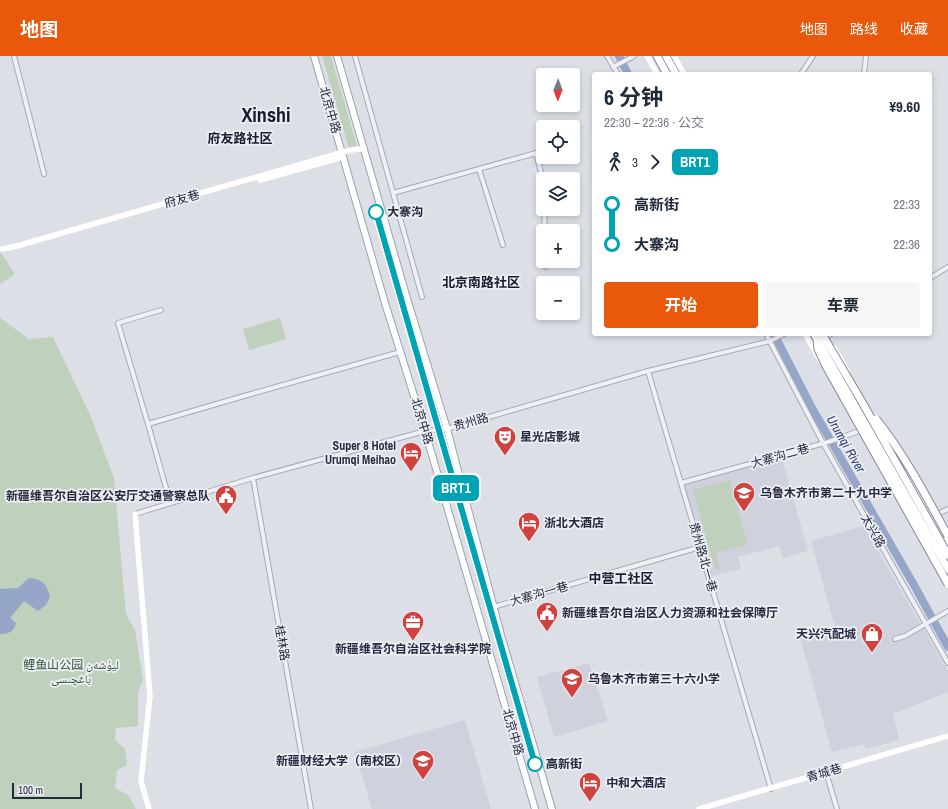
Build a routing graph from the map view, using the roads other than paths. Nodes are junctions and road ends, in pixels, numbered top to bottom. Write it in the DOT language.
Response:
graph roads {
  1 [pos="14,56"];
  2 [pos="314,56"];
  3 [pos="337,56"];
  4 [pos="355,56"];
  5 [pos="607,56"];
  6 [pos="634,56"];
  7 [pos="647,56"];
  8 [pos="657,56"];
  9 [pos="666,56"];
  10 [pos="674,56"];
  11 [pos="813,56"];
  12 [pos="866,56"];
  13 [pos="614,66"];
  14 [pos="617,72"];
  15 [pos="657,72"];
  16 [pos="667,72"];
  17 [pos="675,72"];
  18 [pos="683,72"];
  19 [pos="802,72"];
  20 [pos="864,72"];
  21 [pos="364,149"];
  22 [pos="536,153"];
  23 [pos="343,155"];
  24 [pos="479,169"];
  25 [pos="44,174"];
  26 [pos="393,193"];
  27 [pos="504,245"];
  28 [pos="0,250"];
  29 [pos="948,268"];
  30 [pos="932,277"];
  31 [pos="422,297"];
  32 [pos="161,310"];
  33 [pos="767,336"];
  34 [pos="780,336"];
  35 [pos="824,336"];
  36 [pos="827,336"];
  37 [pos="827,336"];
  38 [pos="814,340"];
  39 [pos="771,341"];
  40 [pos="400,352"];
  41 [pos="648,371"];
  42 [pos="862,402"];
  43 [pos="877,423"];
  44 [pos="148,424"];
  45 [pos="447,429"];
  46 [pos="425,431"];
  47 [pos="860,431"];
  48 [pos="823,443"];
  49 [pos="253,478"];
  50 [pos="681,483"];
  51 [pos="170,502"];
  52 [pos="948,509"];
  53 [pos="135,514"];
  54 [pos="932,516"];
  55 [pos="948,536"];
  56 [pos="948,544"];
  57 [pos="700,547"];
  58 [pos="948,554"];
  59 [pos="948,569"];
  60 [pos="948,584"];
  61 [pos="948,587"];
  62 [pos="493,607"];
  63 [pos="948,611"];
  64 [pos="927,623"];
  65 [pos="895,639"];
  66 [pos="948,663"];
  67 [pos="948,736"];
  68 [pos="826,772"];
  69 [pos="771,789"];
  70 [pos="149,809"];
  71 [pos="311,809"];
  72 [pos="535,809"];
  73 [pos="552,809"];
  74 [pos="699,809"];
  75 [pos="837,809"];
  1 -- 25 [label="street"];
  2 -- 23 [label="main road, 北京中路"];
  3 -- 21 [label="main road, 北京中路"];
  4 -- 26 [label="street"];
  5 -- 13 [label="street"];
  6 -- 13 [label="street"];
  7 -- 15 [label="street"];
  8 -- 16 [label="highway"];
  9 -- 17 [label="highway"];
  10 -- 18 [label="street"];
  11 -- 19 [label="street"];
  12 -- 20 [label="street"];
  13 -- 14 [label="street"];
  21 -- 23 [label="street, 府友巷"];
  21 -- 45 [label="main road, 北京中路"];
  22 -- 24 [label="street"];
  23 -- 28 [label="street, 府友巷"];
  23 -- 40 [label="main road, 北京中路"];
  24 -- 26 [label="street"];
  24 -- 27 [label="street"];
  26 -- 31 [label="street"];
  29 -- 30 [label="street"];
  32 -- 44 [label="street"];
  33 -- 39 [label="street, 太兴路"];
  34 -- 39 [label="street, 贵州路"];
  35 -- 38 [label="street"];
  36 -- 42 [label="highway, bridge"];
  37 -- 43 [label="street"];
  38 -- 47 [label="street"];
  38 -- 59 [label="highway, bridge"];
  38 -- 60 [label="highway, bridge"];
  39 -- 41 [label="street, 贵州路"];
  39 -- 48 [label="street, 太兴路"];
  40 -- 44 [label="street"];
  40 -- 46 [label="main road, 北京中路"];
  41 -- 45 [label="street, 贵州路"];
  41 -- 50 [label="street, 贵州路北一巷"];
  42 -- 55 [label="highway, bridge"];
  42 -- 58 [label="highway, bridge"];
  43 -- 47 [label="street, 大寨沟二巷"];
  43 -- 54 [label="street"];
  44 -- 51 [label="street"];
  45 -- 46 [label="street, 贵州路"];
  45 -- 62 [label="main road, 北京中路"];
  46 -- 49 [label="street, 贵州路"];
  46 -- 72 [label="main road, 北京中路"];
  47 -- 48 [label="street, 大寨沟二巷"];
  47 -- 61 [label="street"];
  48 -- 50 [label="street, 大寨沟二巷"];
  48 -- 64 [label="street, 太兴路"];
  49 -- 51 [label="street, 贵州路"];
  49 -- 71 [label="street, 桂林路"];
  50 -- 57 [label="street, 贵州路北一巷"];
  51 -- 53 [label="street, 贵州路"];
  52 -- 54 [label="street"];
  53 -- 70 [label="street"];
  54 -- 56 [label="street"];
  57 -- 62 [label="street, 大寨沟一巷"];
  57 -- 69 [label="street, 贵州路北一巷"];
  62 -- 73 [label="main road, 北京中路"];
  63 -- 64 [label="street"];
  64 -- 65 [label="street"];
  64 -- 66 [label="street, 太兴路"];
  67 -- 68 [label="street, 青城巷"];
  68 -- 69 [label="street, 青城巷"];
  68 -- 75 [label="street"];
  69 -- 74 [label="street, 青城巷"];
}
